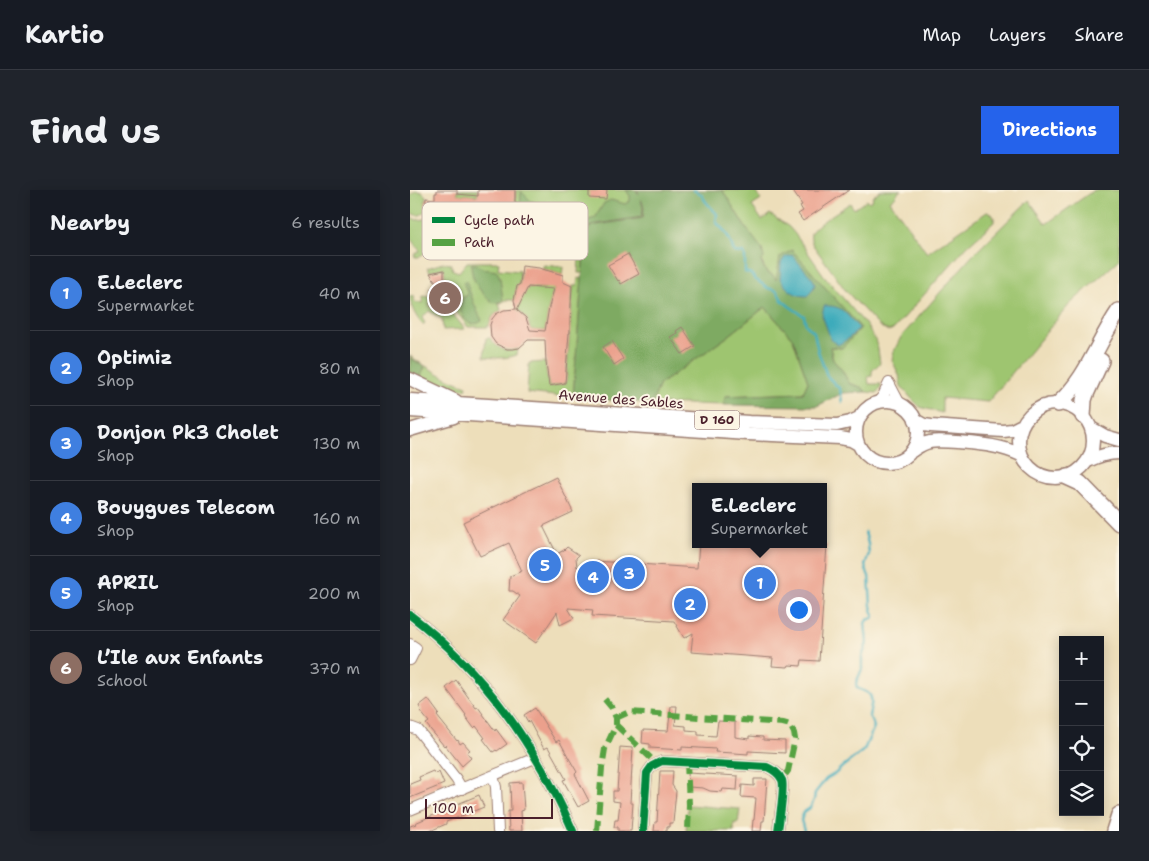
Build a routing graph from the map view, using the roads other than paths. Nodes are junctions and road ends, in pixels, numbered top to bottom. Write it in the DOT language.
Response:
graph roads {
  1 [pos="1119,311"];
  2 [pos="1119,330"];
  3 [pos="410,379"];
  4 [pos="410,400"];
  5 [pos="877,403"];
  6 [pos="900,404"];
  7 [pos="1058,404"];
  8 [pos="463,409"];
  9 [pos="410,411"];
  10 [pos="860,418"];
  11 [pos="915,420"];
  12 [pos="1087,422"];
  13 [pos="1022,425"];
  14 [pos="410,430"];
  15 [pos="1119,440"];
  16 [pos="858,444"];
  17 [pos="912,450"];
  18 [pos="1119,453"];
  19 [pos="1021,455"];
  20 [pos="1088,461"];
  21 [pos="1067,477"];
  22 [pos="1119,523"];
  23 [pos="410,615"];
  24 [pos="410,644"];
  25 [pos="410,660"];
  26 [pos="410,727"];
  27 [pos="535,758"];
  28 [pos="493,776"];
  29 [pos="462,789"];
  30 [pos="410,810"];
  31 [pos="1119,815"];
  32 [pos="498,831"];
  33 [pos="573,831"];
  34 [pos="643,831"];
  35 [pos="778,831"];
  36 [pos="1114,831"];
  1 -- 7 [label="highway"];
  2 -- 12 [label="highway"];
  3 -- 8 [label="main road"];
  4 -- 8 [label="main road, Avenue des Sables / D 160"];
  5 -- 6 [label="main road"];
  5 -- 6 [label="street"];
  5 -- 10 [label="main road"];
  6 -- 11 [label="main road"];
  7 -- 12 [label="main road"];
  7 -- 13 [label="main road"];
  8 -- 9 [label="main road, Avenue des Sables / D 160"];
  8 -- 10 [label="main road, Avenue des Sables / D 160"];
  8 -- 14 [label="main road"];
  8 -- 16 [label="main road, Avenue des Sables / D 160"];
  10 -- 16 [label="main road"];
  11 -- 13 [label="main road"];
  11 -- 17 [label="main road"];
  12 -- 15 [label="main road"];
  12 -- 20 [label="main road"];
  13 -- 19 [label="main road"];
  16 -- 17 [label="main road"];
  17 -- 19 [label="main road"];
  18 -- 20 [label="main road"];
  19 -- 21 [label="main road"];
  20 -- 21 [label="main road"];
  21 -- 22 [label="highway"];
  23 -- 27 [label="street"];
  24 -- 25 [label="street"];
  26 -- 29 [label="street"];
  27 -- 28 [label="street"];
  27 -- 33 [label="street"];
  28 -- 29 [label="street"];
  28 -- 32 [label="street"];
  29 -- 30 [label="street"];
  31 -- 36 [label="highway"];
  34 -- 35 [label="street"];
}
